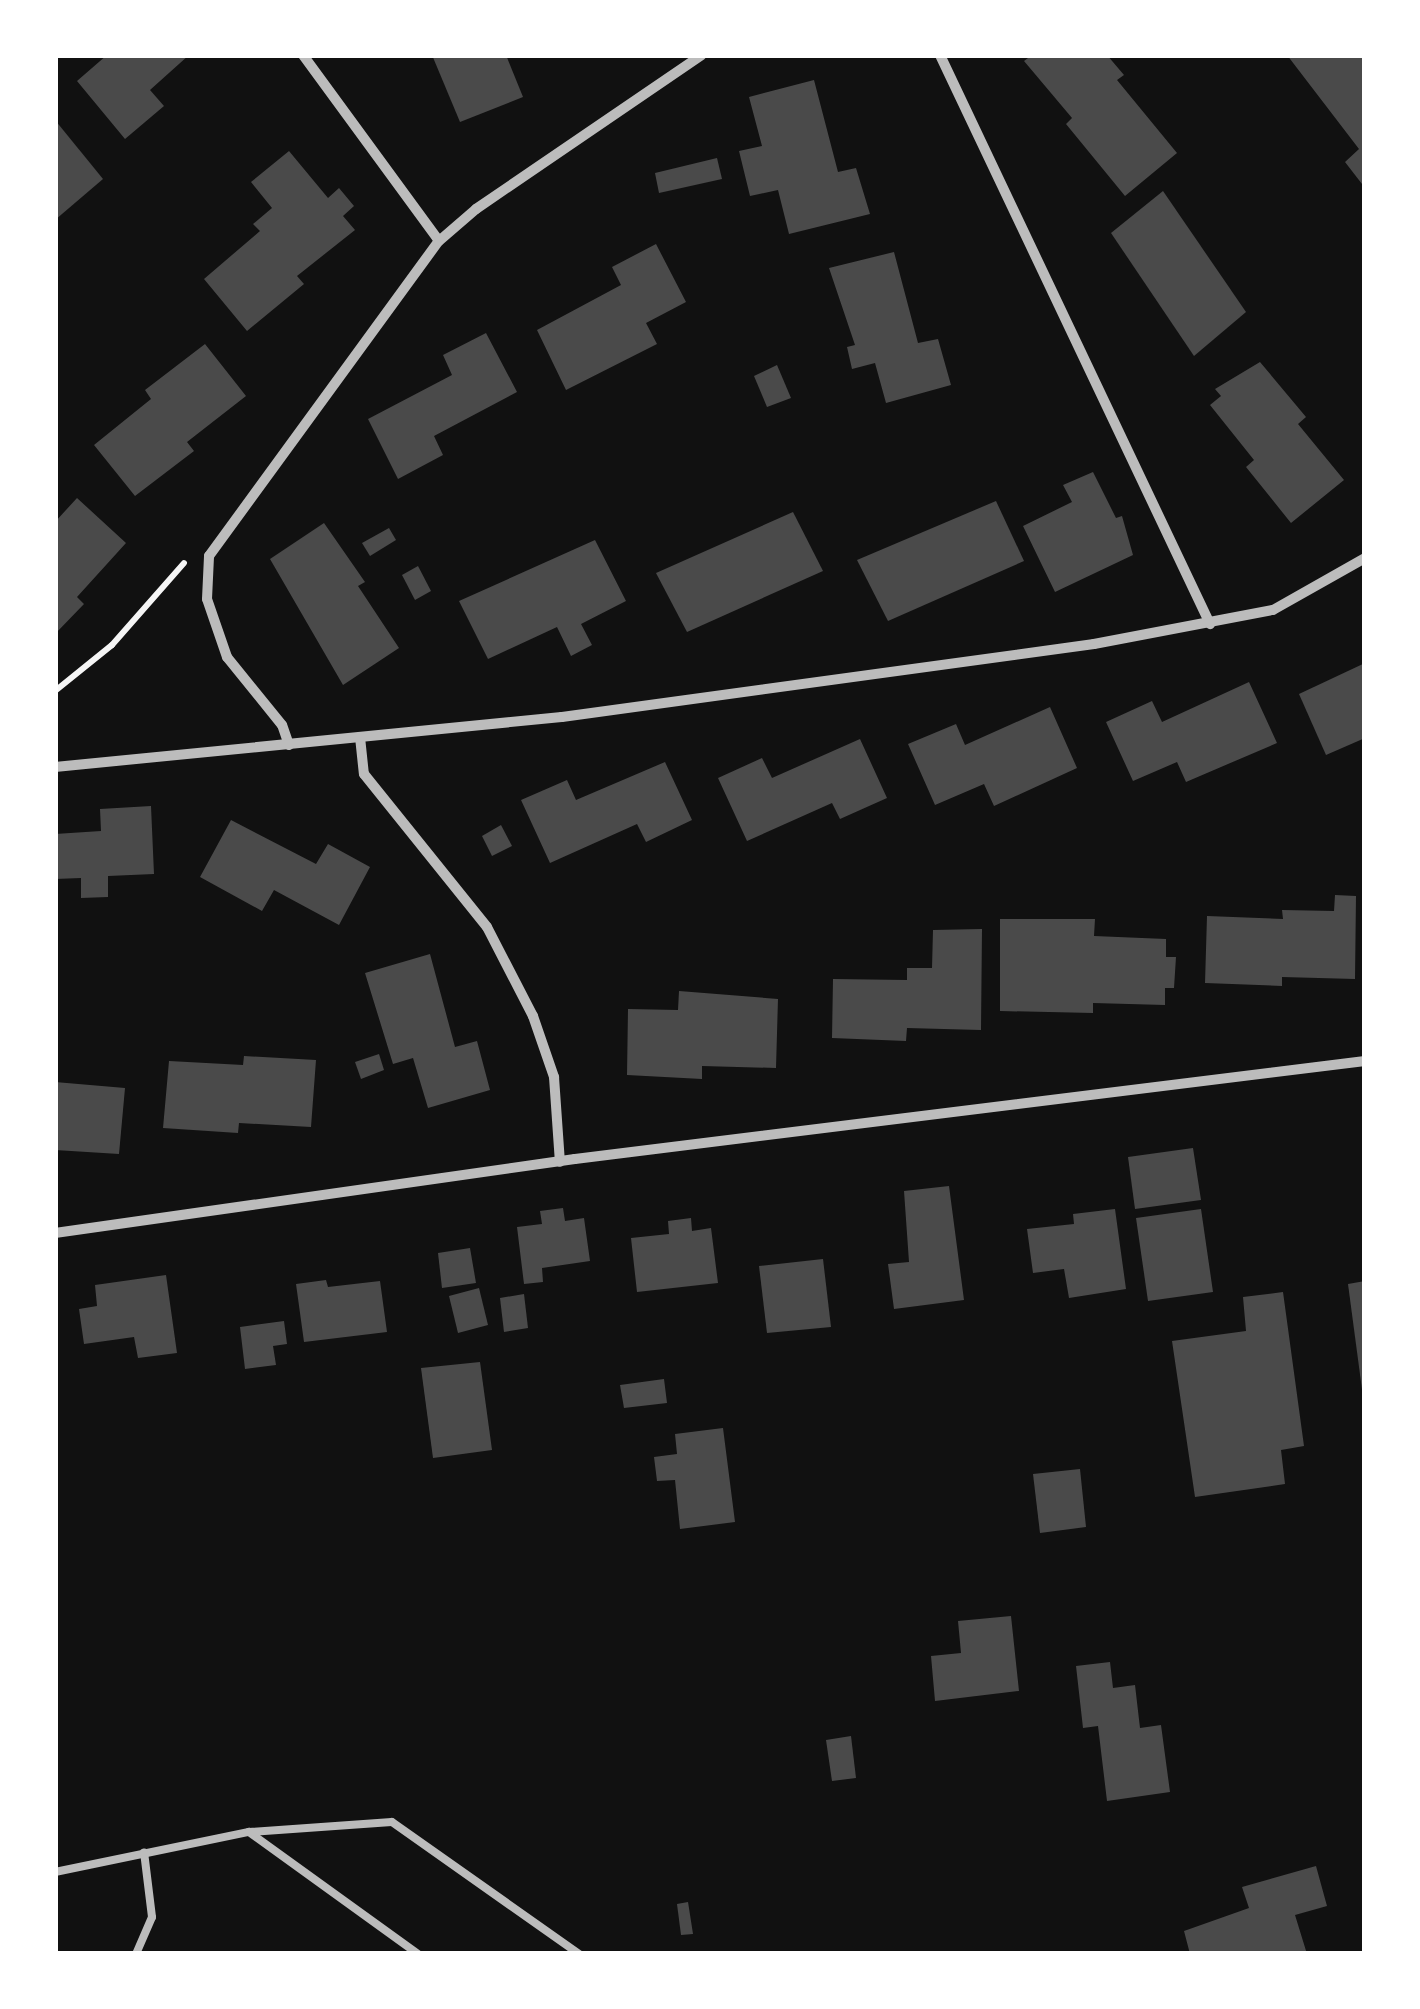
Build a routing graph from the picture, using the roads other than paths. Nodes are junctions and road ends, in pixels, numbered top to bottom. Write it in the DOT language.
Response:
graph roads {
  1 [pos="303,55"];
  2 [pos="702,55"];
  3 [pos="940,55"];
  4 [pos="439,241"];
  5 [pos="1365,558"];
  6 [pos="1210,624"];
  7 [pos="360,738"];
  8 [pos="289,745"];
  9 [pos="55,768"];
  10 [pos="1365,1061"];
  11 [pos="560,1162"];
  12 [pos="55,1233"];
  13 [pos="248,1832"];
  14 [pos="144,1852"];
  15 [pos="55,1872"];
  16 [pos="136,1954"];
  17 [pos="418,1954"];
  18 [pos="580,1954"];
  1 -- 4 [label="street"];
  2 -- 4 [label="street"];
  3 -- 6 [label="street"];
  4 -- 8 [label="street"];
  5 -- 6 [label="street"];
  6 -- 7 [label="street"];
  7 -- 8 [label="street"];
  7 -- 11 [label="street"];
  8 -- 9 [label="street"];
  10 -- 11 [label="street"];
  11 -- 12 [label="street"];
  13 -- 14 [label="lane"];
  13 -- 17 [label="lane"];
  13 -- 18 [label="lane"];
  14 -- 15 [label="lane"];
  14 -- 16 [label="lane"];
}
